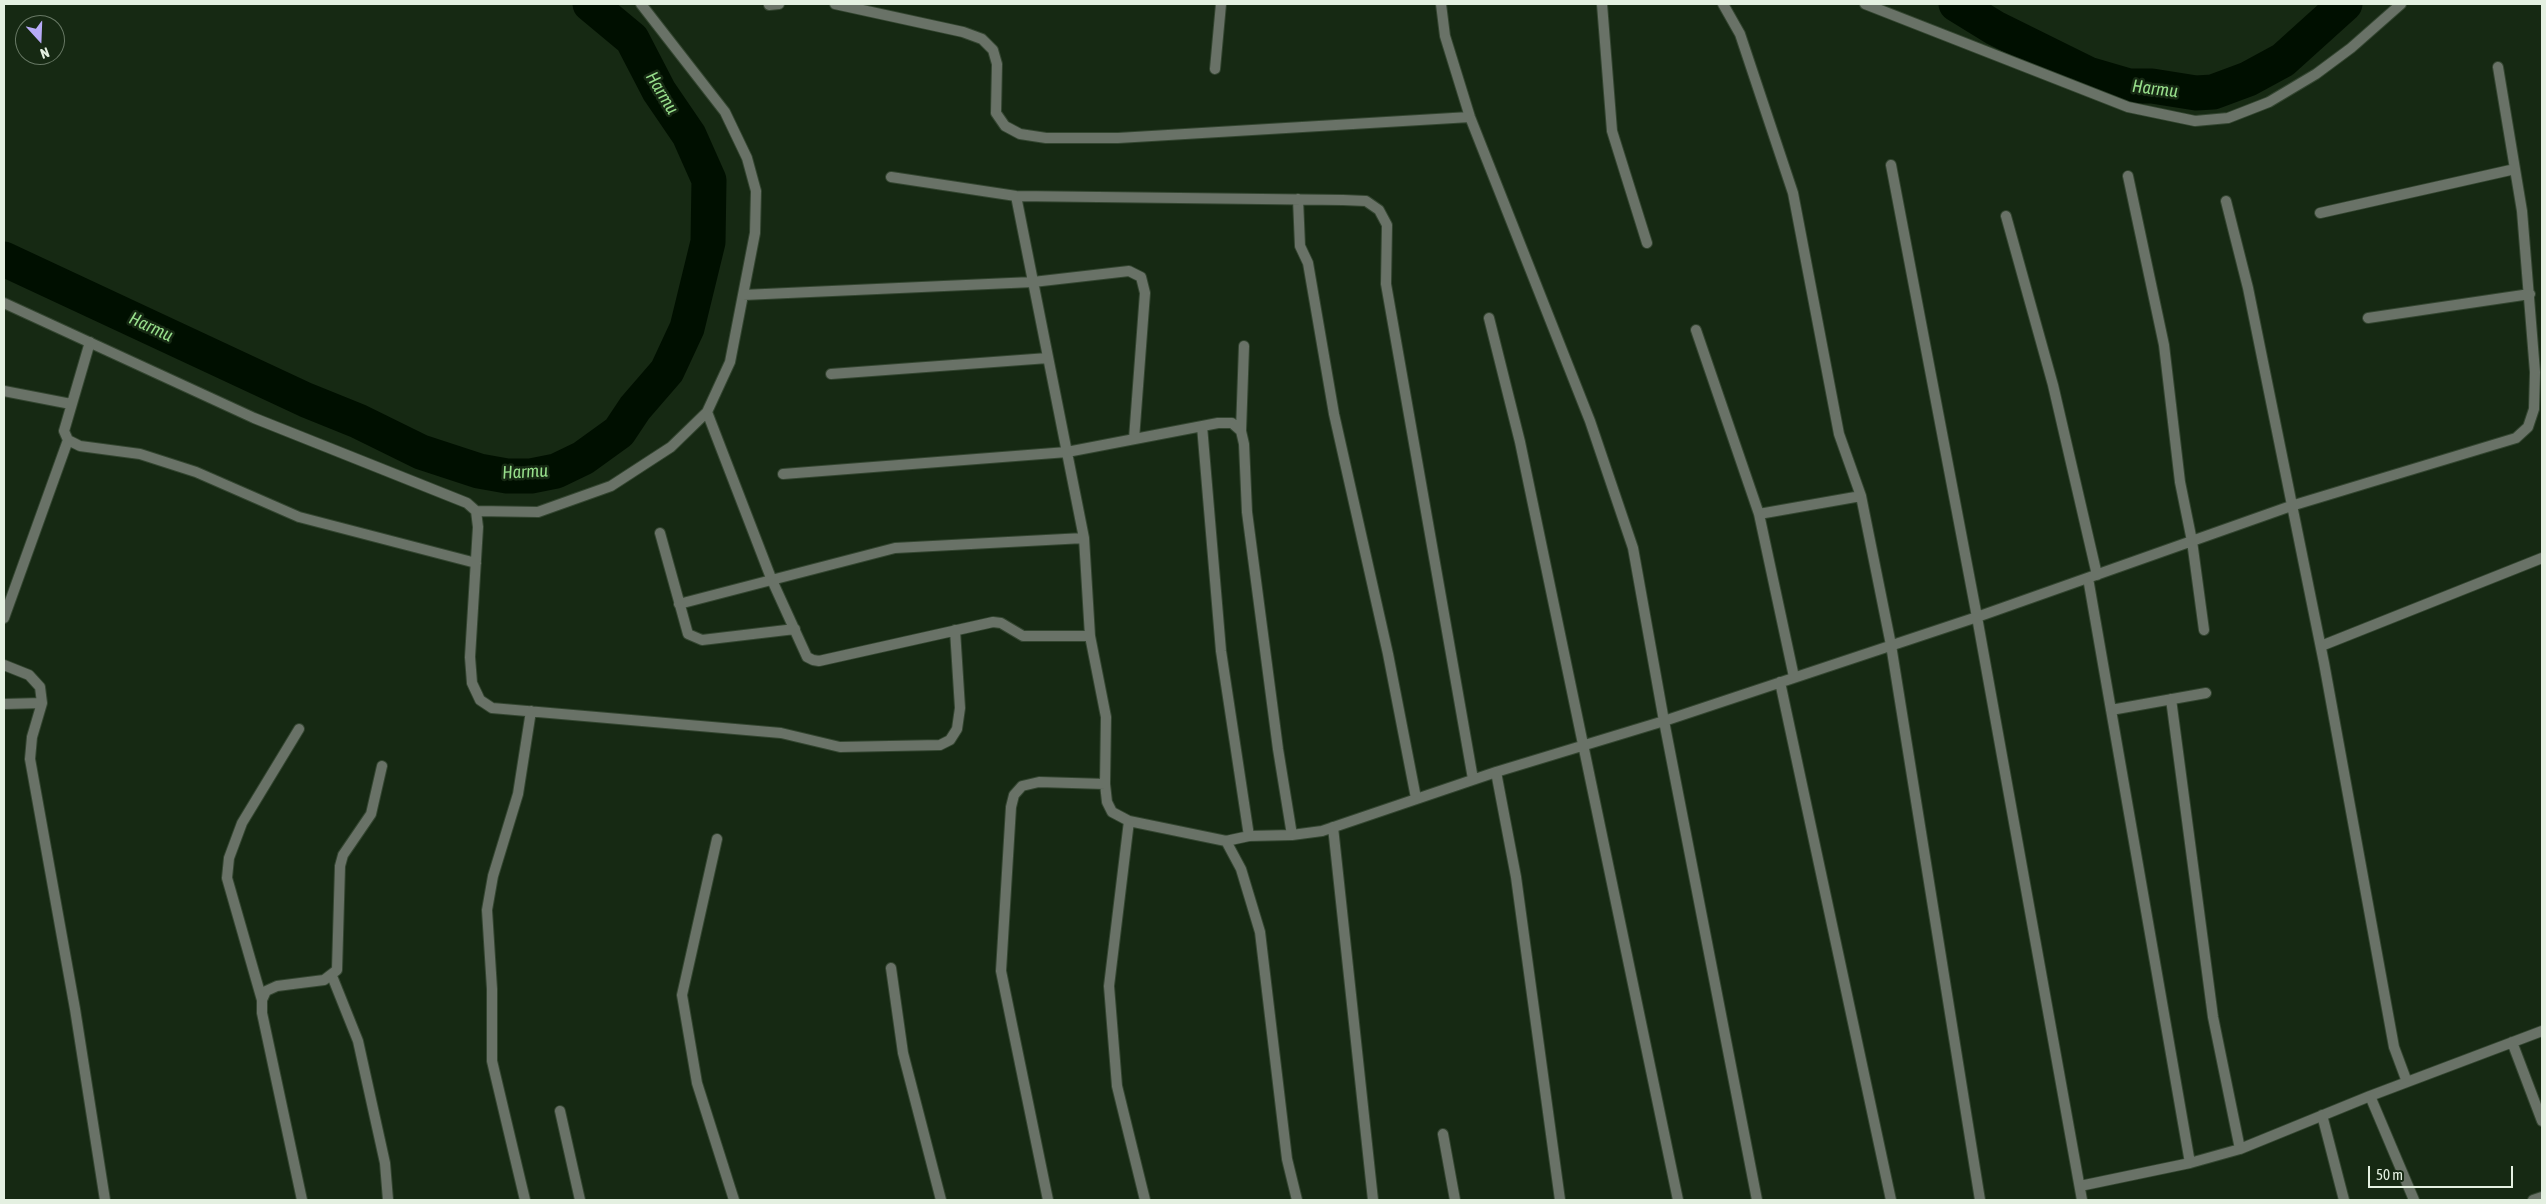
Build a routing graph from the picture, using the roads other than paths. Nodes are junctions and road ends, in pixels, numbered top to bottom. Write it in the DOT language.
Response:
graph roads {
  1 [pos="642,4"];
  2 [pos="835,4"];
  3 [pos="1220,4"];
  4 [pos="1441,4"];
  5 [pos="1602,4"];
  6 [pos="1723,4"];
  7 [pos="1864,4"];
  8 [pos="2401,4"];
  9 [pos="2498,67"];
  10 [pos="1215,69"];
  11 [pos="1470,117"];
  12 [pos="1891,165"];
  13 [pos="2515,169"];
  14 [pos="2128,176"];
  15 [pos="891,177"];
  16 [pos="1016,196"];
  17 [pos="1298,199"];
  18 [pos="2226,201"];
  19 [pos="2320,213"];
  20 [pos="2006,216"];
  21 [pos="1648,243"];
  22 [pos="1033,282"];
  23 [pos="2530,294"];
  24 [pos="743,295"];
  25 [pos="4,303"];
  26 [pos="1489,318"];
  27 [pos="2368,318"];
  28 [pos="1696,330"];
  29 [pos="90,342"];
  30 [pos="1244,346"];
  31 [pos="1048,358"];
  32 [pos="831,374"];
  33 [pos="4,392"];
  34 [pos="71,404"];
  35 [pos="707,412"];
  36 [pos="1202,426"];
  37 [pos="1241,431"];
  38 [pos="1134,439"];
  39 [pos="68,440"];
  40 [pos="1067,452"];
  41 [pos="783,474"];
  42 [pos="1861,496"];
  43 [pos="2291,506"];
  44 [pos="476,512"];
  45 [pos="1759,514"];
  46 [pos="660,533"];
  47 [pos="1084,538"];
  48 [pos="2192,541"];
  49 [pos="2542,558"];
  50 [pos="476,563"];
  51 [pos="2092,576"];
  52 [pos="771,578"];
  53 [pos="679,604"];
  54 [pos="1977,617"];
  55 [pos="4,618"];
  56 [pos="795,629"];
  57 [pos="955,630"];
  58 [pos="2204,630"];
  59 [pos="1090,636"];
  60 [pos="1891,645"];
  61 [pos="2320,646"];
  62 [pos="4,665"];
  63 [pos="1794,678"];
  64 [pos="1780,682"];
  65 [pos="2206,693"];
  66 [pos="2171,699"];
  67 [pos="42,703"];
  68 [pos="4,704"];
  69 [pos="2111,710"];
  70 [pos="531,711"];
  71 [pos="1664,721"];
  72 [pos="299,729"];
  73 [pos="1583,746"];
  74 [pos="382,766"];
  75 [pos="1496,772"];
  76 [pos="1473,779"];
  77 [pos="1105,784"];
  78 [pos="1416,798"];
  79 [pos="1129,821"];
  80 [pos="1334,827"];
  81 [pos="1249,836"];
  82 [pos="1292,836"];
  83 [pos="717,839"];
  84 [pos="1226,841"];
  85 [pos="892,968"];
  86 [pos="332,976"];
  87 [pos="262,1000"];
  88 [pos="2542,1031"];
  89 [pos="2512,1042"];
  90 [pos="2407,1082"];
  91 [pos="2370,1096"];
  92 [pos="560,1111"];
  93 [pos="2322,1116"];
  94 [pos="2542,1121"];
  95 [pos="1443,1134"];
  96 [pos="2240,1149"];
  97 [pos="2190,1164"];
  98 [pos="2080,1186"];
  99 [pos="2542,1197"];
  100 [pos="105,1200"];
  101 [pos="302,1200"];
  102 [pos="388,1200"];
  103 [pos="525,1200"];
  104 [pos="580,1200"];
  105 [pos="734,1200"];
  106 [pos="941,1200"];
  107 [pos="1048,1200"];
  108 [pos="1145,1200"];
  109 [pos="1297,1200"];
  110 [pos="1373,1200"];
  111 [pos="1455,1200"];
  112 [pos="1560,1200"];
  113 [pos="1678,1200"];
  114 [pos="1757,1200"];
  115 [pos="1891,1200"];
  116 [pos="1980,1200"];
  117 [pos="2082,1200"];
  118 [pos="2344,1200"];
  119 [pos="2414,1200"];
  120 [pos="2533,1200"];
  1 -- 24 [label="street"];
  2 -- 11 [label="street"];
  3 -- 10 [label="street"];
  4 -- 11 [label="street"];
  5 -- 21 [label="street"];
  6 -- 42 [label="street"];
  7 -- 8 [label="street"];
  9 -- 13 [label="street"];
  11 -- 71 [label="street"];
  12 -- 54 [label="street"];
  13 -- 19 [label="street"];
  13 -- 23 [label="street"];
  14 -- 48 [label="street"];
  15 -- 16 [label="street"];
  16 -- 17 [label="street"];
  16 -- 22 [label="street"];
  17 -- 76 [label="street"];
  17 -- 78 [label="street"];
  18 -- 43 [label="street"];
  20 -- 51 [label="street"];
  22 -- 24 [label="street"];
  22 -- 31 [label="street"];
  22 -- 38 [label="street"];
  23 -- 27 [label="street"];
  23 -- 43 [label="street"];
  24 -- 35 [label="street"];
  25 -- 29 [label="street"];
  26 -- 73 [label="street"];
  28 -- 45 [label="street"];
  29 -- 34 [label="street"];
  29 -- 44 [label="street"];
  30 -- 37 [label="street"];
  31 -- 32 [label="street"];
  31 -- 40 [label="street"];
  33 -- 34 [label="street"];
  34 -- 39 [label="street"];
  35 -- 44 [label="street"];
  35 -- 52 [label="street"];
  36 -- 37 [label="street"];
  36 -- 38 [label="street"];
  36 -- 81 [label="street"];
  37 -- 82 [label="street"];
  38 -- 40 [label="street"];
  39 -- 50 [label="street"];
  39 -- 55 [label="street"];
  40 -- 41 [label="street"];
  40 -- 47 [label="street"];
  42 -- 45 [label="street"];
  42 -- 60 [label="street"];
  43 -- 48 [label="street"];
  43 -- 61 [label="street"];
  44 -- 50 [label="street"];
  45 -- 63 [label="street"];
  46 -- 53 [label="street"];
  47 -- 52 [label="street"];
  47 -- 59 [label="street"];
  48 -- 51 [label="street"];
  48 -- 58 [label="street"];
  49 -- 61 [label="street"];
  50 -- 70 [label="street"];
  51 -- 54 [label="street"];
  51 -- 69 [label="street"];
  52 -- 53 [label="street"];
  52 -- 56 [label="street"];
  53 -- 56 [label="street"];
  54 -- 60 [label="street"];
  54 -- 98 [label="street"];
  56 -- 57 [label="street"];
  57 -- 59 [label="street"];
  57 -- 70 [label="street"];
  59 -- 77 [label="street"];
  60 -- 63 [label="street"];
  60 -- 116 [label="street"];
  61 -- 90 [label="street"];
  62 -- 67 [label="street"];
  63 -- 64 [label="street"];
  64 -- 71 [label="street"];
  64 -- 115 [label="street"];
  65 -- 66 [label="street"];
  66 -- 69 [label="street"];
  66 -- 96 [label="street"];
  67 -- 68 [label="street"];
  67 -- 100 [label="street"];
  69 -- 97 [label="street"];
  70 -- 103 [label="street"];
  71 -- 73 [label="street"];
  71 -- 114 [label="street"];
  72 -- 87 [label="street"];
  73 -- 75 [label="street"];
  73 -- 113 [label="street"];
  74 -- 86 [label="street"];
  75 -- 76 [label="street"];
  75 -- 112 [label="street"];
  76 -- 78 [label="street"];
  77 -- 79 [label="street"];
  77 -- 107 [label="street"];
  78 -- 80 [label="street"];
  79 -- 84 [label="street"];
  79 -- 108 [label="street"];
  80 -- 82 [label="street"];
  80 -- 110 [label="street"];
  81 -- 82 [label="street"];
  81 -- 84 [label="street"];
  83 -- 105 [label="street"];
  84 -- 109 [label="street"];
  85 -- 106 [label="street"];
  86 -- 87 [label="street"];
  86 -- 102 [label="street"];
  87 -- 101 [label="street"];
  88 -- 89 [label="street"];
  89 -- 90 [label="street"];
  89 -- 94 [label="street"];
  90 -- 91 [label="street"];
  91 -- 93 [label="street"];
  91 -- 119 [label="street"];
  92 -- 104 [label="street"];
  93 -- 96 [label="street"];
  93 -- 118 [label="street"];
  95 -- 111 [label="street"];
  96 -- 97 [label="street"];
  97 -- 98 [label="street"];
  98 -- 117 [label="street"];
  99 -- 120 [label="street"];
}
